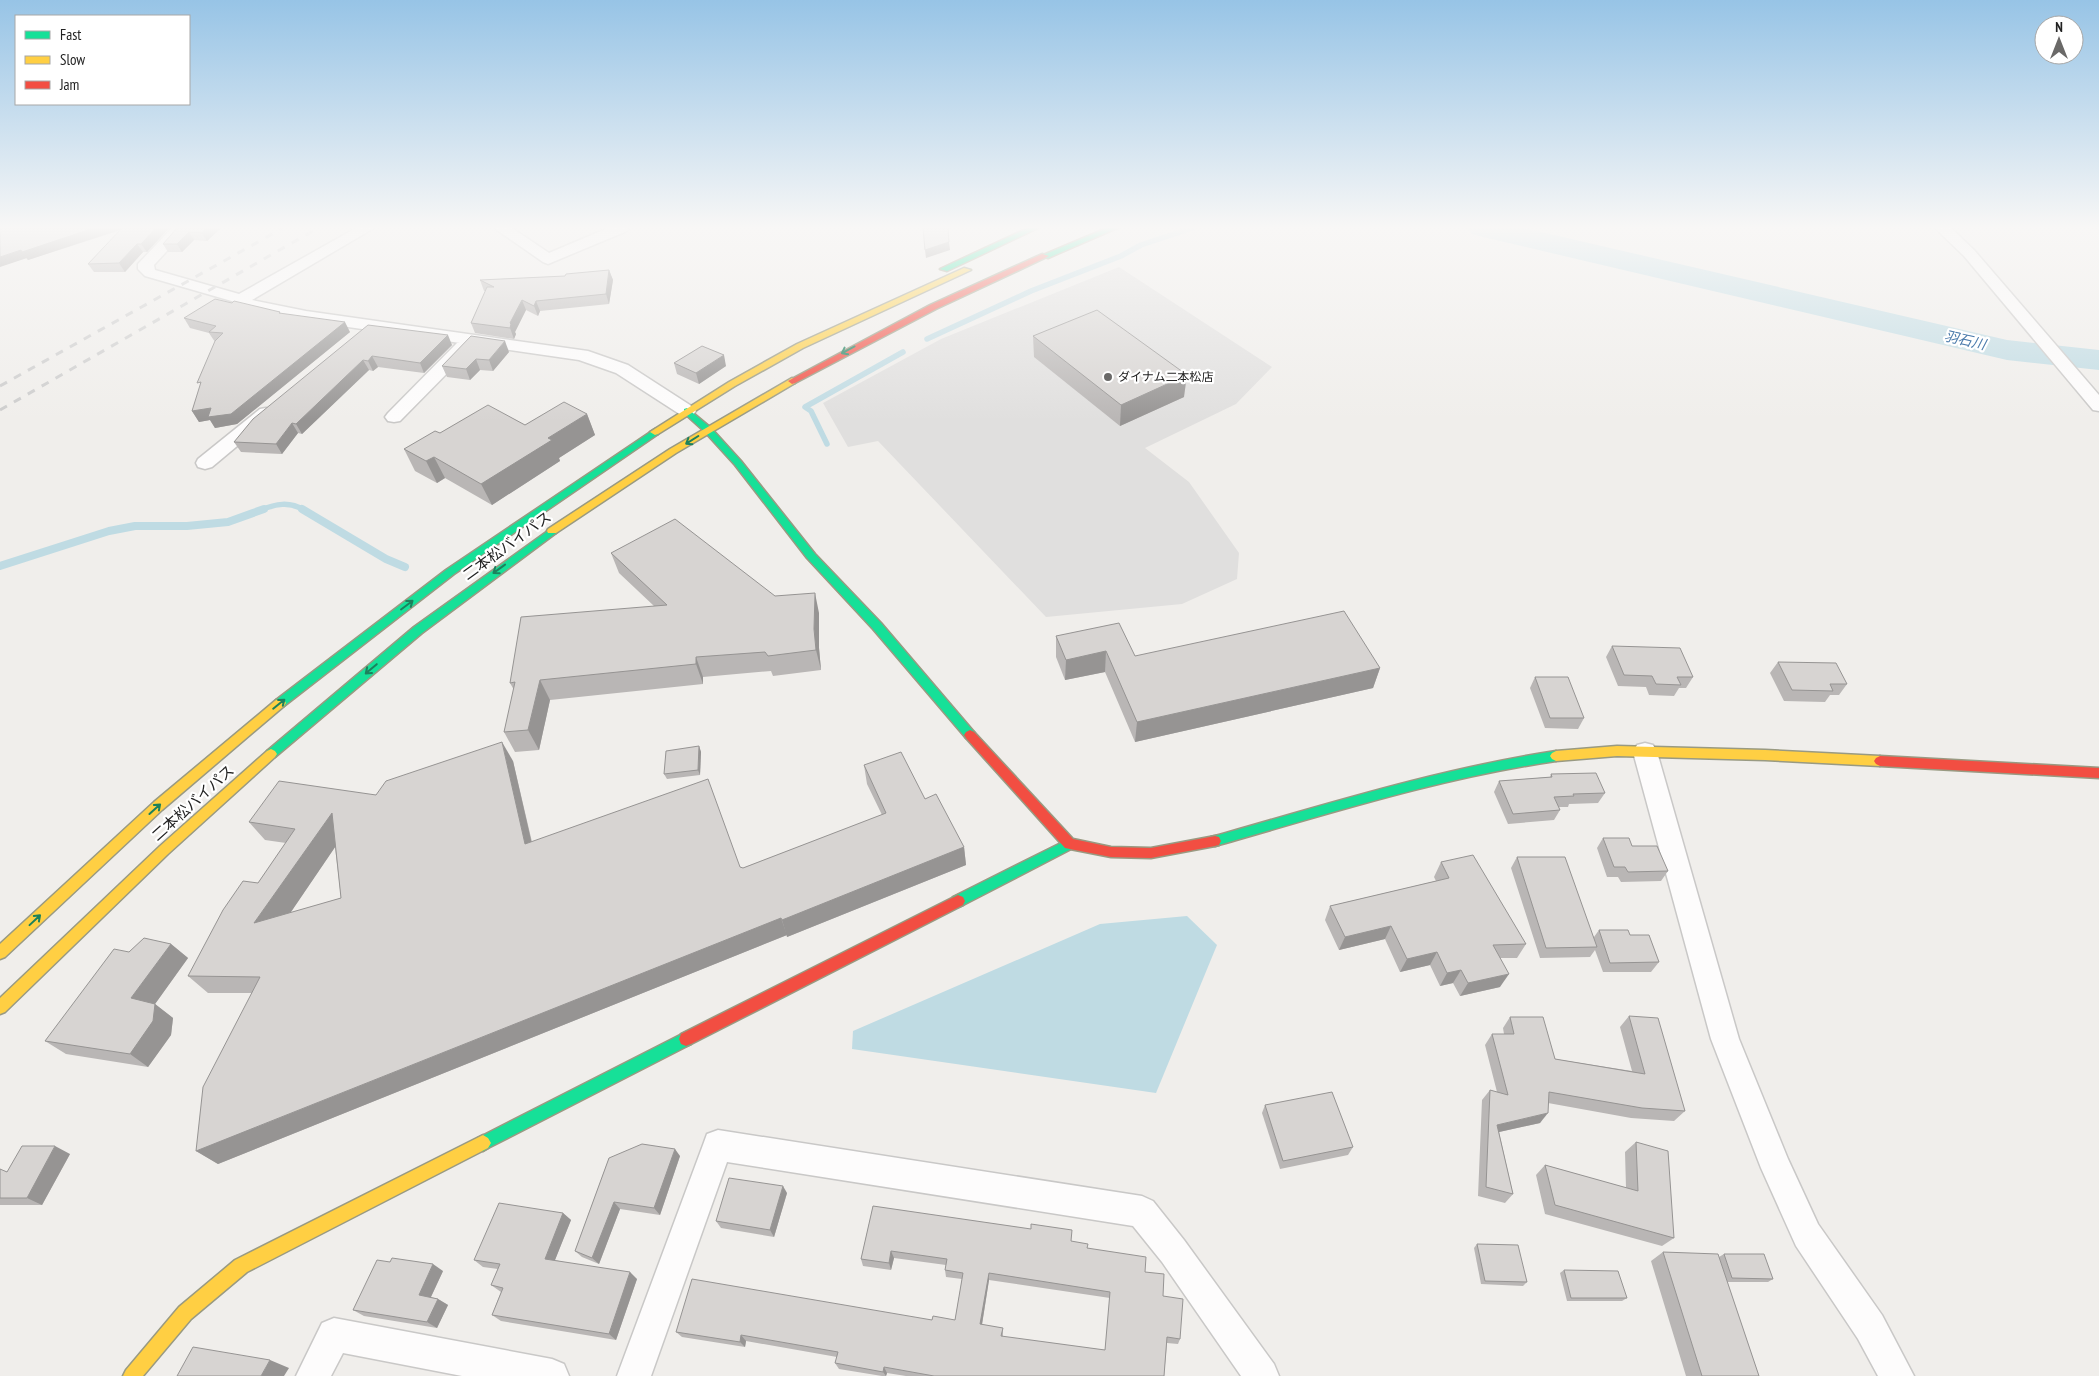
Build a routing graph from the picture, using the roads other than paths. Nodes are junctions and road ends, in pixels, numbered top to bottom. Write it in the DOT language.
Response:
graph roads {
  1 [pos="217,292"];
  2 [pos="252,292"];
  3 [pos="898,292"];
  4 [pos="917,292"];
  5 [pos="965,292"];
  6 [pos="2002,292"];
  7 [pos="240,299"];
  8 [pos="371,326"];
  9 [pos="356,338"];
  10 [pos="470,340"];
  11 [pos="777,358"];
  12 [pos="280,401"];
  13 [pos="2099,406"];
  14 [pos="687,411"];
  15 [pos="394,417"];
  16 [pos="708,430"];
  17 [pos="205,463"];
  18 [pos="1645,752"];
  19 [pos="2099,773"];
  20 [pos="1069,844"];
  21 [pos="0,953"];
  22 [pos="0,1007"];
  23 [pos="132,1376"];
  24 [pos="313,1376"];
  25 [pos="552,1376"];
  26 [pos="634,1376"];
  27 [pos="1262,1376"];
  28 [pos="1897,1376"];
  1 -- 7 [label="street"];
  2 -- 7 [label="street"];
  3 -- 11 [label="main road"];
  4 -- 11 [label="main road, 二本松バイパス"];
  5 -- 16 [label="main road, 二本松バイパス, one-way"];
  6 -- 13 [label="street"];
  7 -- 8 [label="street"];
  8 -- 9 [label="street"];
  8 -- 10 [label="street"];
  10 -- 14 [label="street"];
  10 -- 15 [label="street"];
  11 -- 14 [label="main road, 二本松バイパス"];
  12 -- 17 [label="street"];
  14 -- 16 [label="main road"];
  21 -- 14 [label="main road, 二本松バイパス, one-way"];
  16 -- 20 [label="main road"];
  16 -- 22 [label="main road, 二本松バイパス, one-way"];
  18 -- 19 [label="main road"];
  18 -- 20 [label="main road"];
  18 -- 28 [label="street"];
  20 -- 23 [label="main road"];
  24 -- 25 [label="street"];
  26 -- 27 [label="street"];
}
